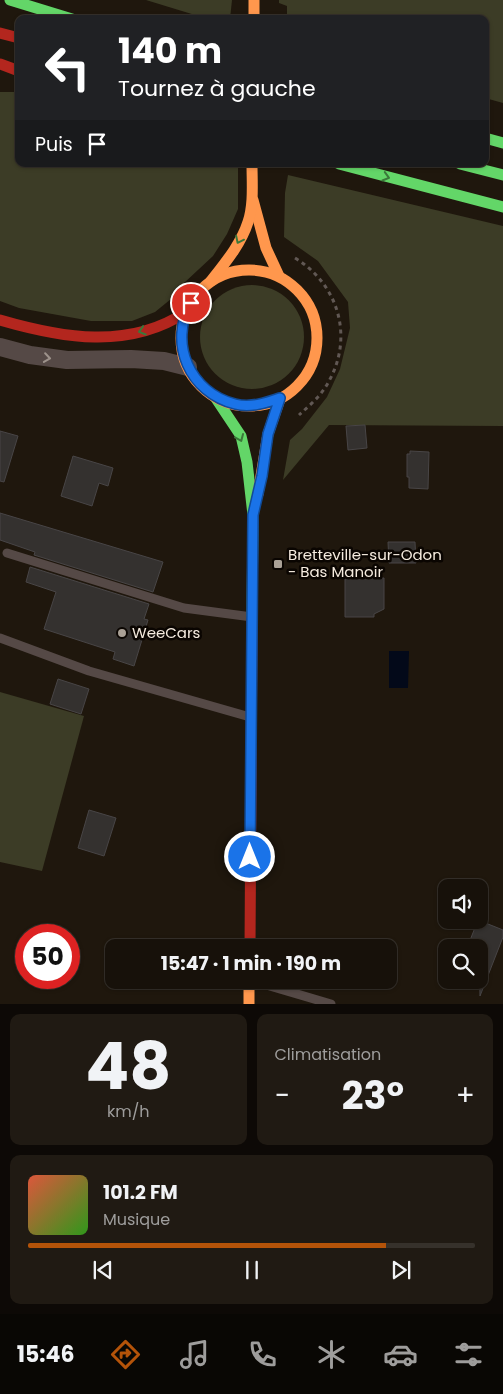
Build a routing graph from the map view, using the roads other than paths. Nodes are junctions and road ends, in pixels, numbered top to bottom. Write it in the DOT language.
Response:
graph roads {
  1 [pos="10,0"];
  2 [pos="254,0"];
  3 [pos="59,15"];
  4 [pos="254,15"];
  5 [pos="0,33"];
  6 [pos="15,37"];
  7 [pos="0,64"];
  8 [pos="15,70"];
  9 [pos="0,76"];
  10 [pos="15,77"];
  11 [pos="489,139"];
  12 [pos="503,143"];
  13 [pos="252,167"];
  14 [pos="350,167"];
  15 [pos="472,167"];
  16 [pos="503,175"];
  17 [pos="252,189"];
  18 [pos="503,208"];
  19 [pos="279,276"];
  20 [pos="211,281"];
  21 [pos="186,312"];
  22 [pos="0,320"];
  23 [pos="0,347"];
  24 [pos="188,367"];
  25 [pos="214,397"];
  26 [pos="280,398"];
  27 [pos="253,515"];
  28 [pos="7,553"];
  29 [pos="252,617"];
  30 [pos="0,638"];
  31 [pos="252,717"];
  32 [pos="250,939"];
  33 [pos="249,989"];
  34 [pos="280,989"];
  35 [pos="249,1004"];
  36 [pos="331,1004"];
  1 -- 3 [label="main road"];
  2 -- 4 [label="main road"];
  5 -- 6 [label="main road"];
  7 -- 8 [label="main road"];
  9 -- 10 [label="main road"];
  11 -- 12 [label="main road"];
  13 -- 17 [label="main road"];
  14 -- 18 [label="main road, one-way"];
  15 -- 16 [label="main road"];
  17 -- 19 [label="main road"];
  17 -- 20 [label="main road, one-way"];
  19 -- 20 [label="main road"];
  19 -- 26 [label="main road"];
  20 -- 21 [label="main road"];
  21 -- 22 [label="main road, one-way"];
  21 -- 24 [label="main road"];
  23 -- 24 [label="street, one-way"];
  24 -- 25 [label="main road"];
  25 -- 26 [label="main road"];
  25 -- 27 [label="main road, one-way"];
  26 -- 27 [label="main road"];
  27 -- 29 [label="main road"];
  28 -- 29 [label="lane"];
  29 -- 31 [label="main road"];
  30 -- 31 [label="lane"];
  31 -- 32 [label="main road"];
  33 -- 35 [label="main road"];
  34 -- 36 [label="lane"];
}
